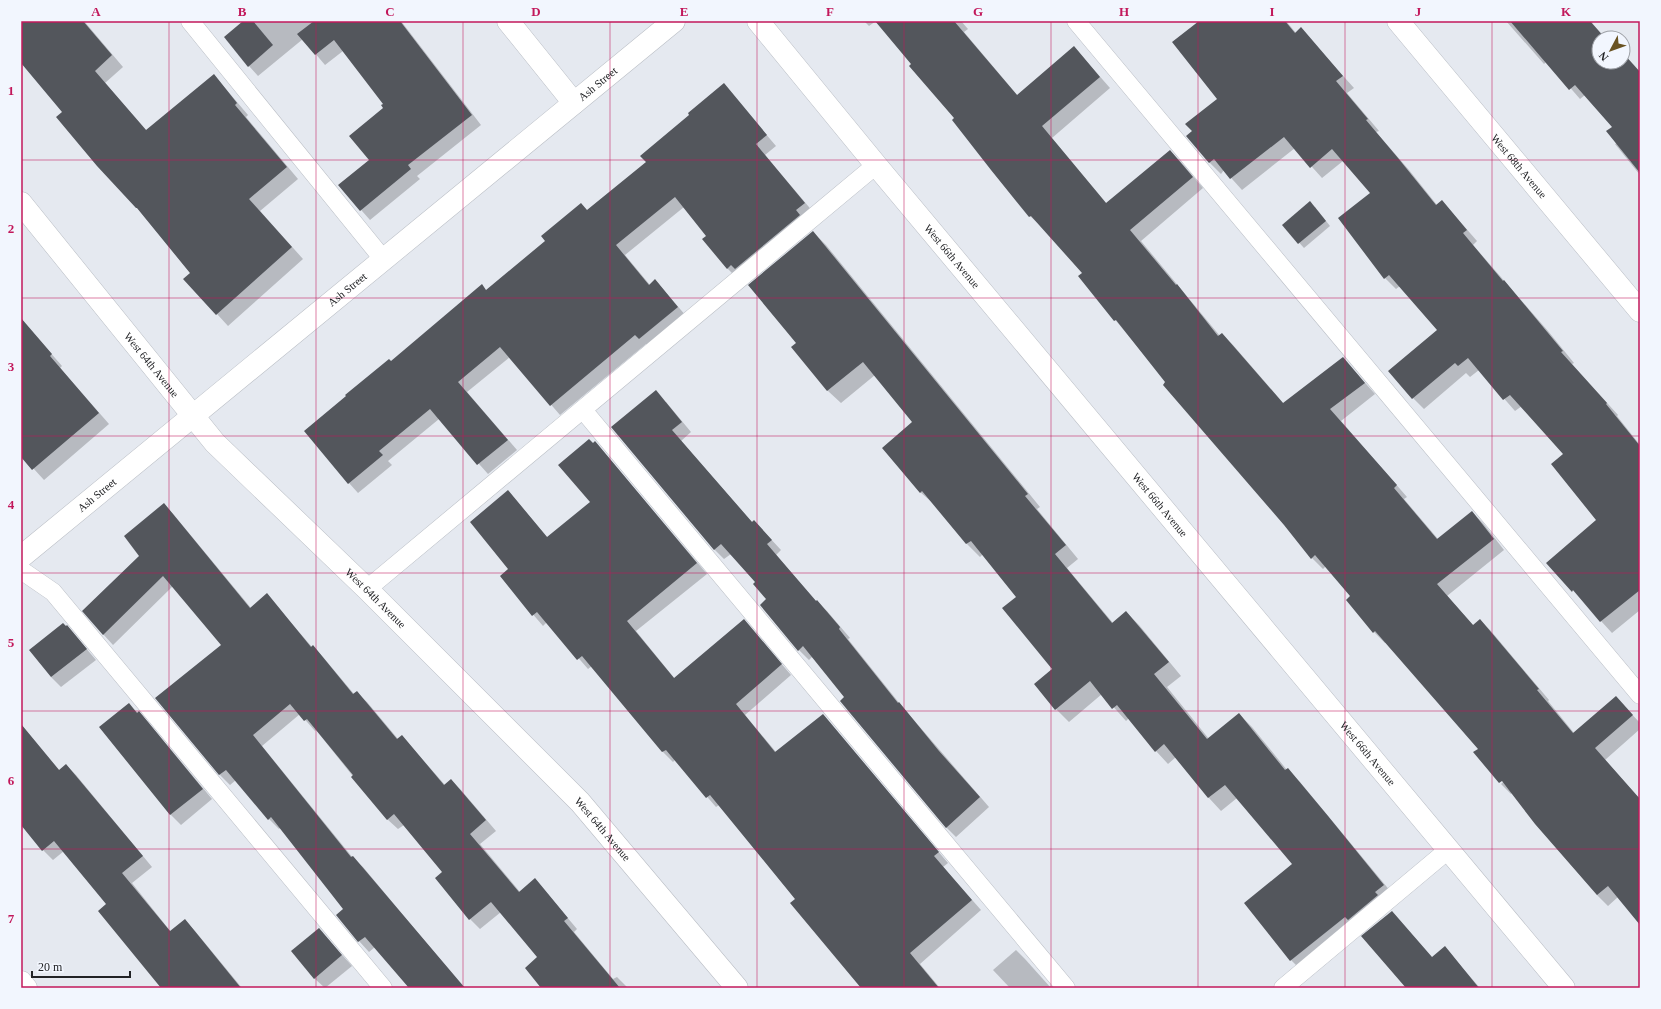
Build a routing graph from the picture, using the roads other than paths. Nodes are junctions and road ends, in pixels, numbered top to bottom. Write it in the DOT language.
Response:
graph roads {
  1 [pos="190,21"];
  2 [pos="508,21"];
  3 [pos="674,21"];
  4 [pos="758,21"];
  5 [pos="1076,21"];
  6 [pos="1398,21"];
  7 [pos="574,103"];
  8 [pos="876,165"];
  9 [pos="21,203"];
  10 [pos="384,259"];
  11 [pos="1640,311"];
  12 [pos="584,410"];
  13 [pos="192,416"];
  14 [pos="21,557"];
  15 [pos="21,570"];
  16 [pos="368,589"];
  17 [pos="1640,695"];
  18 [pos="1448,850"];
  19 [pos="21,982"];
  20 [pos="26,988"];
  21 [pos="383,988"];
  22 [pos="737,988"];
  23 [pos="1066,988"];
  24 [pos="1283,988"];
  25 [pos="1564,988"];
  1 -- 10 [label="lane"];
  2 -- 7 [label="street"];
  3 -- 7 [label="street, Ash Street"];
  4 -- 8 [label="street, West 66th Avenue"];
  5 -- 17 [label="lane"];
  6 -- 11 [label="street, West 68th Avenue"];
  7 -- 10 [label="street, Ash Street"];
  8 -- 12 [label="lane"];
  8 -- 18 [label="street, West 66th Avenue"];
  9 -- 13 [label="street, West 64th Avenue"];
  10 -- 13 [label="street, Ash Street"];
  12 -- 16 [label="lane"];
  12 -- 23 [label="lane"];
  13 -- 14 [label="street, Ash Street"];
  13 -- 16 [label="street, West 64th Avenue"];
  15 -- 21 [label="lane"];
  16 -- 22 [label="street, West 64th Avenue"];
  18 -- 24 [label="lane"];
  18 -- 25 [label="street, West 66th Avenue"];
  19 -- 20 [label="street"];
}
